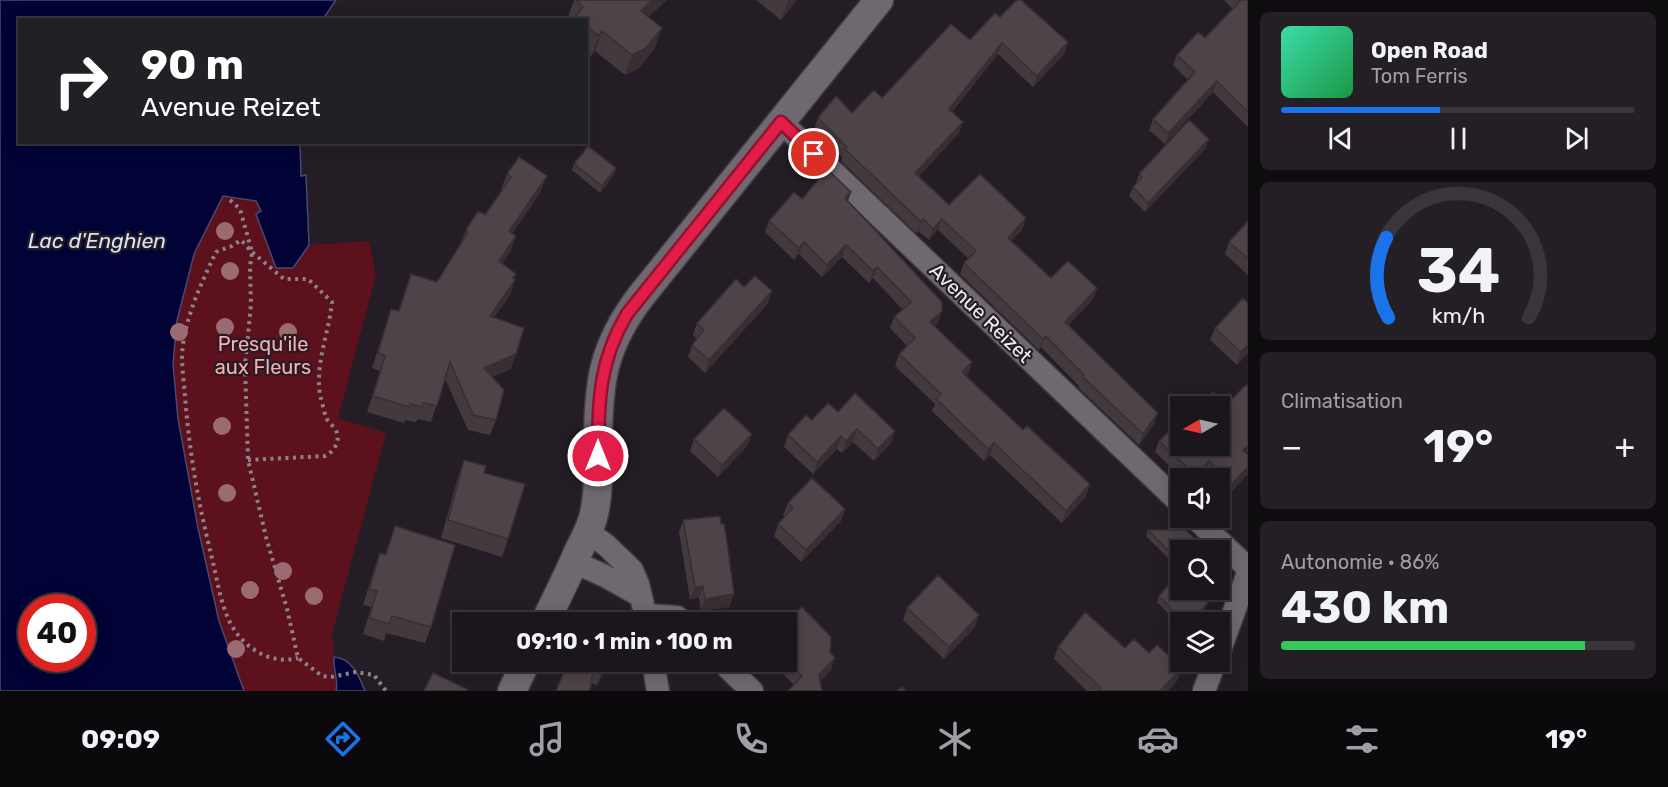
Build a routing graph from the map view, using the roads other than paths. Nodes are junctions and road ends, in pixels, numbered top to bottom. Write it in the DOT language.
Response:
graph roads {
  1 [pos="879,0"];
  2 [pos="781,122"];
  3 [pos="1170,493"];
  4 [pos="1206,528"];
  5 [pos="588,532"];
  6 [pos="574,562"];
  7 [pos="1248,568"];
  8 [pos="1248,573"];
  9 [pos="644,611"];
  10 [pos="550,612"];
  11 [pos="1230,622"];
  12 [pos="521,672"];
  13 [pos="655,672"];
  14 [pos="732,672"];
  15 [pos="1211,672"];
  16 [pos="512,691"];
  17 [pos="658,691"];
  18 [pos="752,691"];
  19 [pos="1204,691"];
  1 -- 2 [label="street"];
  2 -- 3 [label="street, Avenue Reizet"];
  2 -- 5 [label="street"];
  4 -- 7 [label="street"];
  5 -- 6 [label="street"];
  5 -- 9 [label="street"];
  6 -- 9 [label="street"];
  6 -- 10 [label="street"];
  8 -- 11 [label="street"];
  12 -- 16 [label="street"];
  13 -- 17 [label="street"];
  14 -- 18 [label="street"];
  15 -- 19 [label="street"];
}
